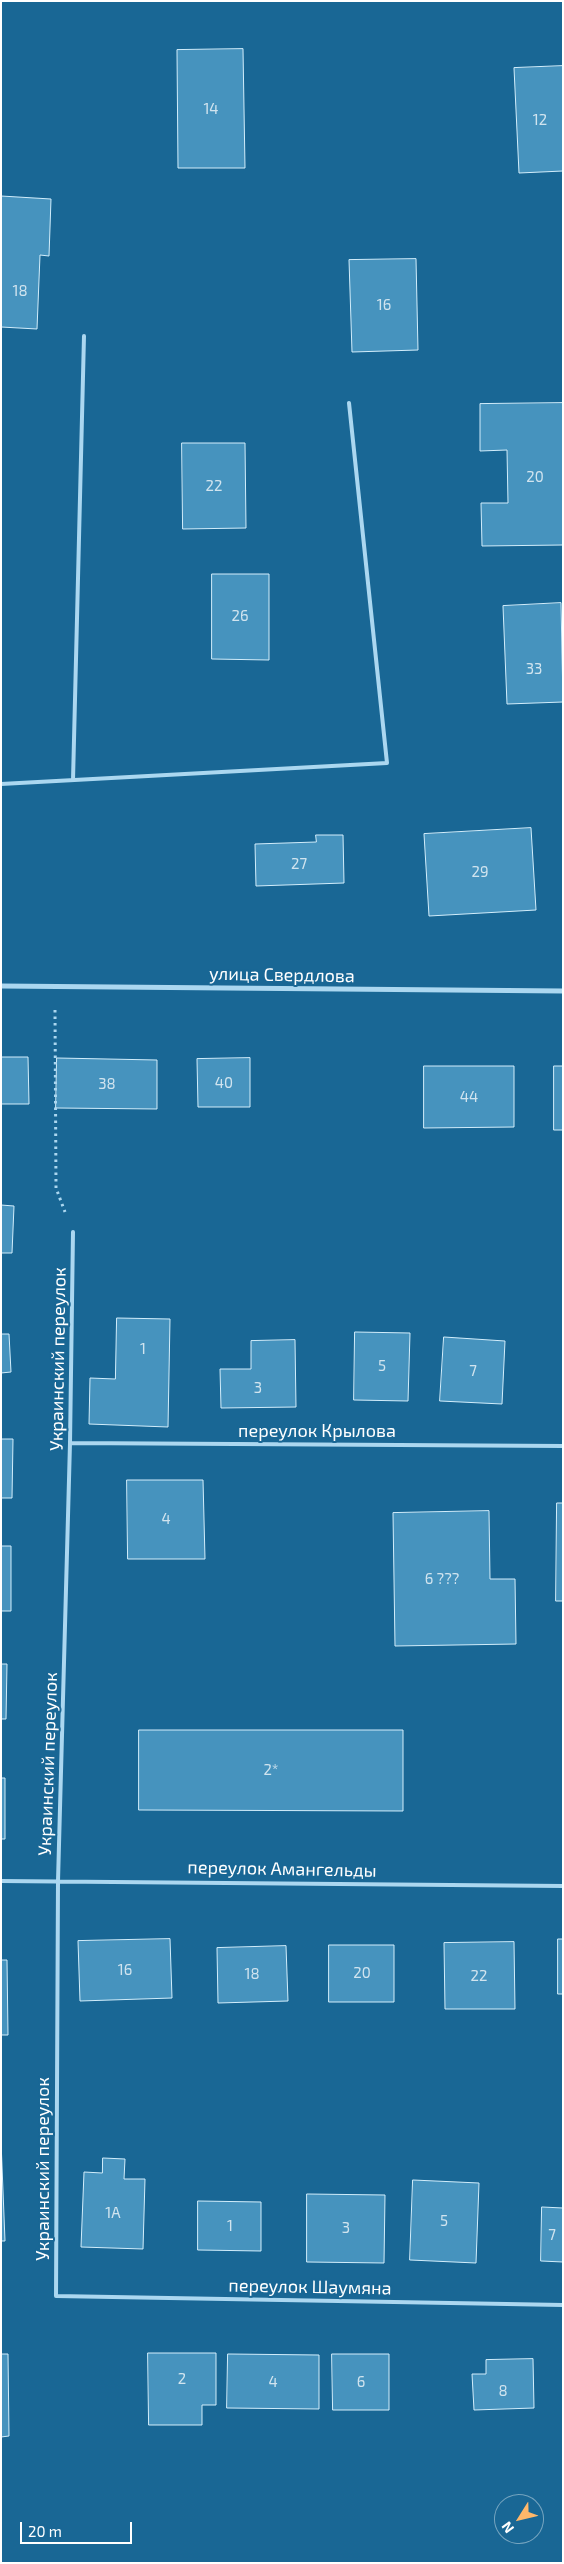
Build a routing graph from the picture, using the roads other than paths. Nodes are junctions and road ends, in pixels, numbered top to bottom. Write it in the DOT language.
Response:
graph roads {
  1 [pos="84,336"];
  2 [pos="349,403"];
  3 [pos="73,780"];
  4 [pos="1,784"];
  5 [pos="1,986"];
  6 [pos="563,991"];
  7 [pos="73,1232"];
  8 [pos="70,1443"];
  9 [pos="563,1446"];
  10 [pos="1,1881"];
  11 [pos="58,1881"];
  12 [pos="563,1886"];
  13 [pos="56,2296"];
  14 [pos="563,2305"];
  1 -- 3 [label="lane"];
  2 -- 3 [label="lane"];
  3 -- 4 [label="lane"];
  5 -- 6 [label="street, улица Свердлова"];
  7 -- 8 [label="lane, Украинский переулок"];
  8 -- 9 [label="lane, переулок Крылова"];
  8 -- 11 [label="lane, Украинский переулок"];
  10 -- 11 [label="lane, переулок Амангельды"];
  11 -- 12 [label="lane, переулок Амангельды"];
  11 -- 13 [label="lane, Украинский переулок"];
  13 -- 14 [label="lane, переулок Шаумяна"];
}
